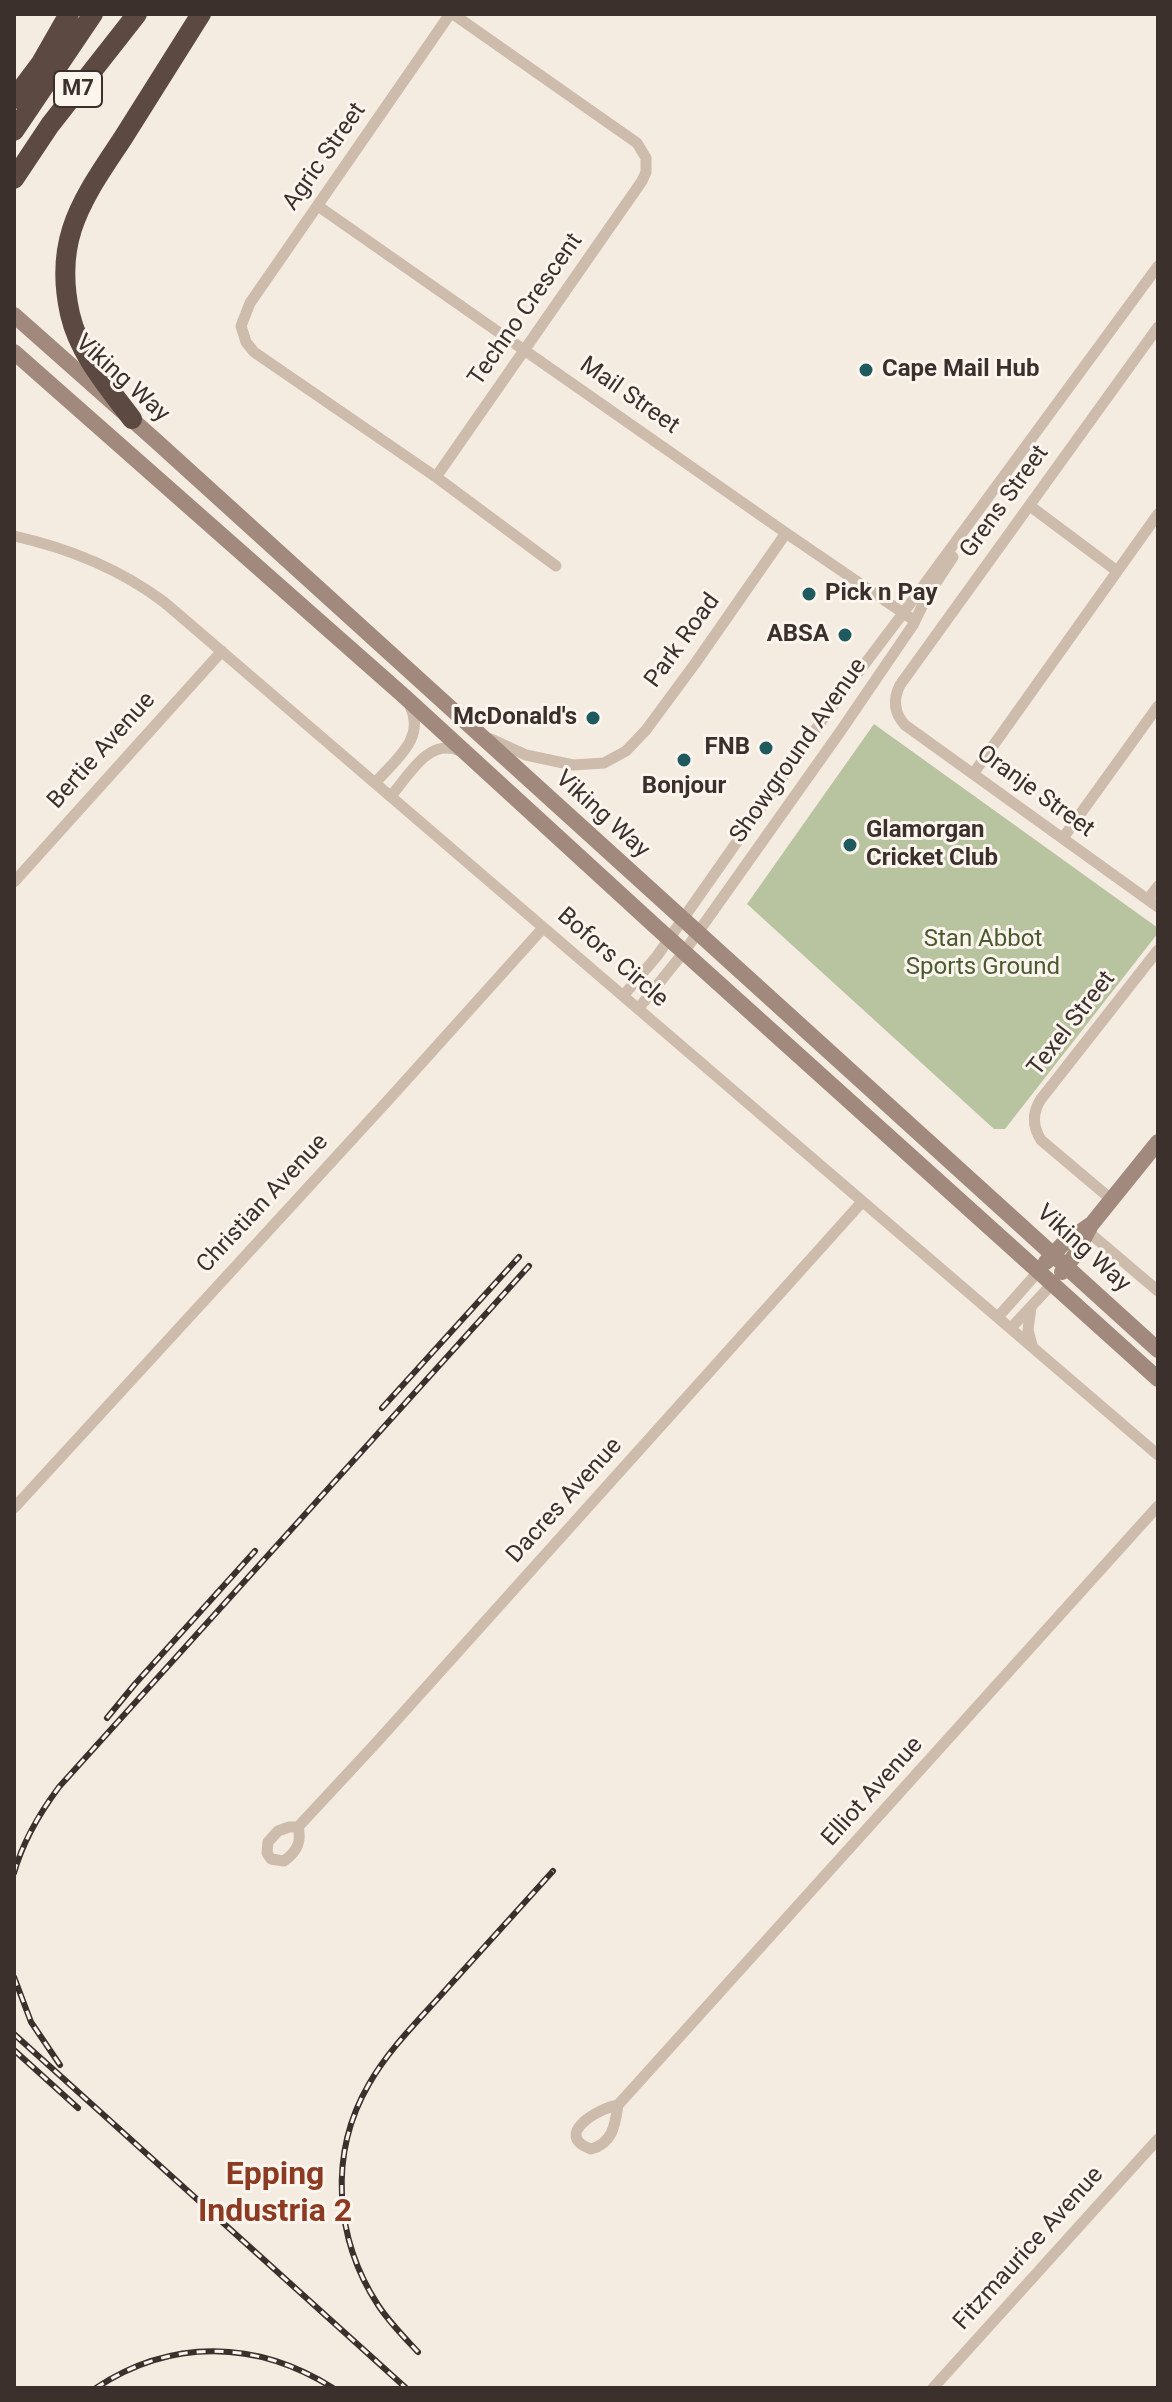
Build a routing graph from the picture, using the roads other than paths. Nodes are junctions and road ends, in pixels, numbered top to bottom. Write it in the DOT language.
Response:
graph roads {
  1 [pos="69,14"];
  2 [pos="93,14"];
  3 [pos="137,14"];
  4 [pos="201,14"];
  5 [pos="451,14"];
  6 [pos="14,99"];
  7 [pos="14,131"];
  8 [pos="14,179"];
  9 [pos="318,206"];
  10 [pos="1158,266"];
  11 [pos="14,315"];
  12 [pos="1158,327"];
  13 [pos="525,350"];
  14 [pos="14,352"];
  15 [pos="132,419"];
  16 [pos="436,477"];
  17 [pos="1030,506"];
  18 [pos="981,508"];
  19 [pos="1158,514"];
  20 [pos="786,533"];
  21 [pos="14,536"];
  22 [pos="556,566"];
  23 [pos="1117,571"];
  24 [pos="888,602"];
  25 [pos="904,612"];
  26 [pos="915,621"];
  27 [pos="884,638"];
  28 [pos="222,651"];
  29 [pos="405,697"];
  30 [pos="895,706"];
  31 [pos="1158,706"];
  32 [pos="469,727"];
  33 [pos="472,757"];
  34 [pos="973,774"];
  35 [pos="376,782"];
  36 [pos="391,796"];
  37 [pos="1063,838"];
  38 [pos="14,882"];
  39 [pos="1158,886"];
  40 [pos="1153,903"];
  41 [pos="681,919"];
  42 [pos="543,928"];
  43 [pos="697,934"];
  44 [pos="669,939"];
  45 [pos="1158,950"];
  46 [pos="684,952"];
  47 [pos="623,996"];
  48 [pos="638,1009"];
  49 [pos="1158,1142"];
  50 [pos="1112,1200"];
  51 [pos="862,1202"];
  52 [pos="1088,1228"];
  53 [pos="1053,1254"];
  54 [pos="1066,1267"];
  55 [pos="1038,1272"];
  56 [pos="1052,1284"];
  57 [pos="1158,1291"];
  58 [pos="1031,1306"];
  59 [pos="998,1317"];
  60 [pos="1011,1328"];
  61 [pos="1034,1347"];
  62 [pos="1158,1350"];
  63 [pos="1158,1379"];
  64 [pos="1158,1455"];
  65 [pos="1158,1506"];
  66 [pos="14,1508"];
  67 [pos="298,1827"];
  68 [pos="618,2105"];
  69 [pos="1158,2139"];
  70 [pos="933,2388"];
  1 -- 6 [label="highway"];
  2 -- 7 [label="highway, M7"];
  3 -- 8 [label="highway, M7"];
  4 -- 15 [label="highway"];
  5 -- 9 [label="street, Agric Street"];
  5 -- 13 [label="street, Techno Crescent"];
  9 -- 13 [label="street, Mail Street"];
  9 -- 16 [label="street, Agric Street"];
  10 -- 18 [label="street, Showground Avenue"];
  11 -- 15 [label="main road, Viking Way"];
  12 -- 17 [label="street, Grens Street"];
  13 -- 16 [label="street, Techno Crescent"];
  13 -- 20 [label="street, Mail Street"];
  14 -- 29 [label="main road, Viking Way"];
  15 -- 32 [label="main road, Viking Way"];
  16 -- 22 [label="street"];
  17 -- 23 [label="street"];
  17 -- 30 [label="street, Grens Street"];
  18 -- 25 [label="street, Showground Avenue"];
  18 -- 26 [label="street, Showground Avenue"];
  19 -- 23 [label="street"];
  20 -- 24 [label="street, Mail Street"];
  20 -- 32 [label="street, Park Road"];
  21 -- 28 [label="street, Bofors Circle"];
  23 -- 34 [label="street"];
  24 -- 25 [label="street, Mail Street"];
  24 -- 27 [label="street"];
  25 -- 26 [label="street, Mail Street"];
  25 -- 27 [label="street, Showground Avenue"];
  26 -- 43 [label="street, Showground Avenue"];
  27 -- 41 [label="street, Showground Avenue"];
  28 -- 35 [label="street, Bofors Circle"];
  28 -- 38 [label="street, Bertie Avenue"];
  29 -- 33 [label="main road, Viking Way"];
  29 -- 35 [label="street"];
  30 -- 34 [label="street, Oranje Street"];
  31 -- 37 [label="street"];
  32 -- 41 [label="main road, Viking Way"];
  33 -- 36 [label="street"];
  33 -- 44 [label="main road, Viking Way"];
  34 -- 37 [label="street, Oranje Street"];
  35 -- 36 [label="street, Bofors Circle"];
  36 -- 42 [label="street, Bofors Circle"];
  37 -- 40 [label="street, Oranje Street"];
  39 -- 40 [label="street"];
  41 -- 43 [label="main road, Viking Way"];
  41 -- 44 [label="street, Showground Avenue"];
  42 -- 47 [label="street, Bofors Circle"];
  42 -- 66 [label="street, Christian Avenue"];
  43 -- 46 [label="street, Showground Avenue"];
  43 -- 53 [label="main road, Viking Way"];
  44 -- 46 [label="main road, Viking Way"];
  44 -- 47 [label="street, Showground Avenue"];
  45 -- 50 [label="street, Texel Street"];
  46 -- 48 [label="street, Showground Avenue"];
  46 -- 55 [label="main road, Viking Way"];
  47 -- 48 [label="street, Bofors Circle"];
  48 -- 51 [label="street, Bofors Circle"];
  49 -- 50 [label="main road"];
  50 -- 52 [label="main road"];
  51 -- 59 [label="street, Bofors Circle"];
  51 -- 67 [label="street, Dacres Avenue"];
  52 -- 53 [label="main road"];
  52 -- 54 [label="main road"];
  52 -- 57 [label="street"];
  53 -- 54 [label="main road, Viking Way"];
  53 -- 55 [label="main road"];
  54 -- 56 [label="main road"];
  54 -- 62 [label="main road, Viking Way"];
  55 -- 56 [label="main road, Viking Way"];
  55 -- 59 [label="street"];
  56 -- 58 [label="street"];
  56 -- 63 [label="main road, Viking Way"];
  58 -- 60 [label="street"];
  58 -- 61 [label="street"];
  59 -- 60 [label="street, Bofors Circle"];
  60 -- 61 [label="street, Bofors Circle"];
  61 -- 64 [label="street, Bofors Circle"];
  65 -- 68 [label="street, Elliot Avenue"];
  69 -- 70 [label="street, Fitzmaurice Avenue"];
}
